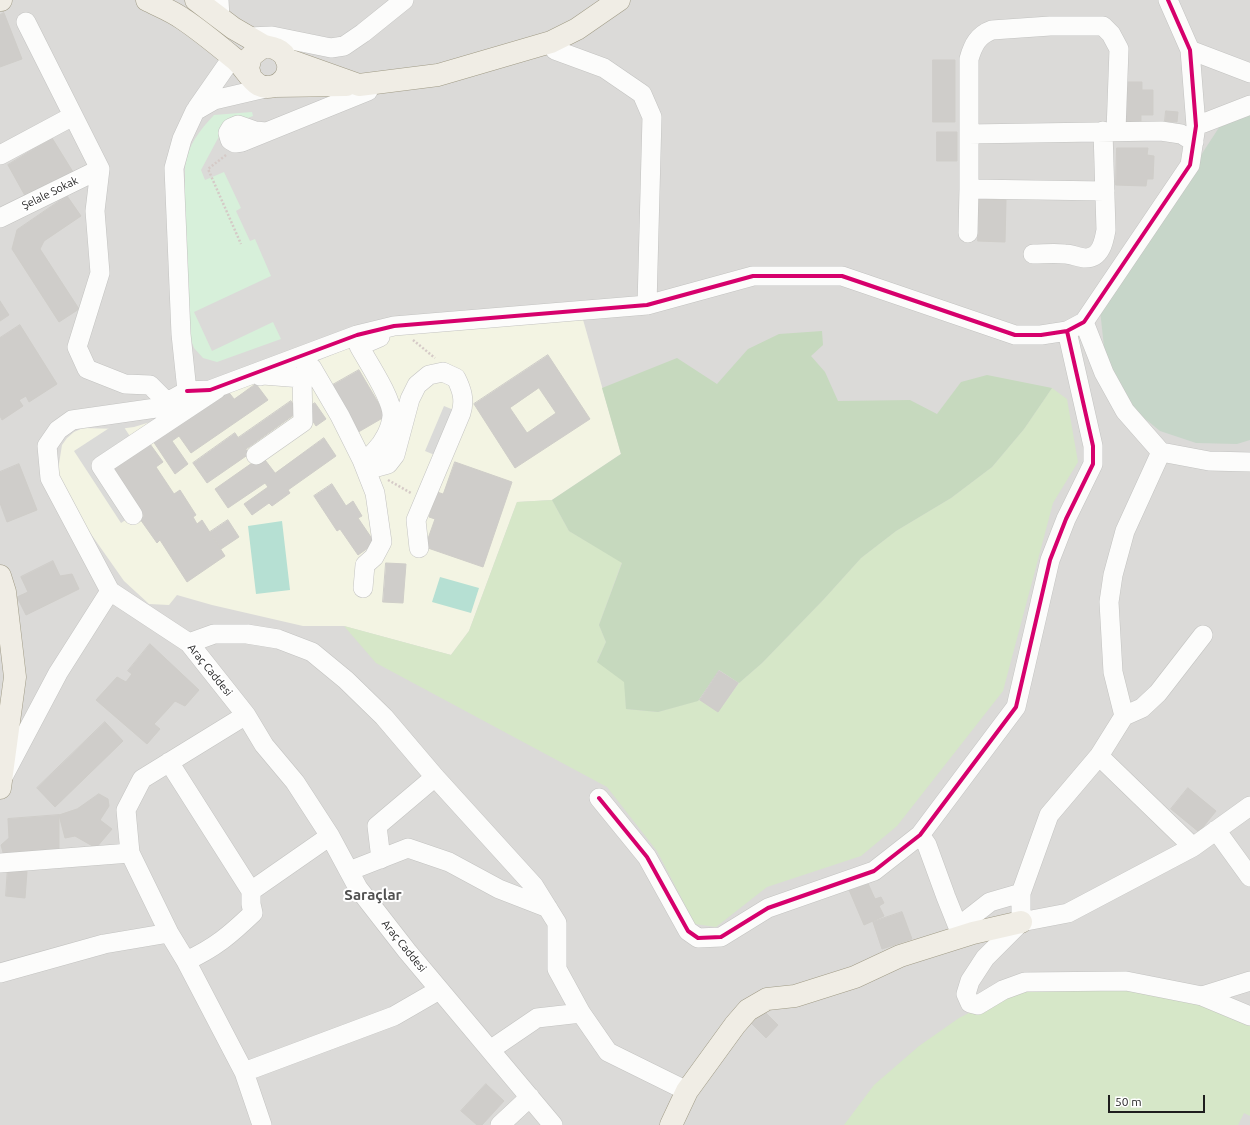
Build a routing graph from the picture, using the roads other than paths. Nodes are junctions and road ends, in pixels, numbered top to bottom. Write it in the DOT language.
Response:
graph roads {
  1 [pos="147,0"];
  2 [pos="196,0"];
  3 [pos="404,0"];
  4 [pos="619,0"];
  5 [pos="1168,0"];
  6 [pos="219,9"];
  7 [pos="26,22"];
  8 [pos="256,41"];
  9 [pos="551,42"];
  10 [pos="1190,50"];
  11 [pos="286,59"];
  12 [pos="244,68"];
  13 [pos="1250,73"];
  14 [pos="359,85"];
  15 [pos="274,86"];
  16 [pos="1250,105"];
  17 [pos="195,111"];
  18 [pos="73,116"];
  19 [pos="1110,131"];
  20 [pos="266,132"];
  21 [pos="968,134"];
  22 [pos="1195,134"];
  23 [pos="0,154"];
  24 [pos="100,168"];
  25 [pos="970,189"];
  26 [pos="1105,191"];
  27 [pos="0,218"];
  28 [pos="968,232"];
  29 [pos="1033,254"];
  30 [pos="647,305"];
  31 [pos="1084,322"];
  32 [pos="1067,331"];
  33 [pos="386,335"];
  34 [pos="304,367"];
  35 [pos="188,391"];
  36 [pos="167,402"];
  37 [pos="1161,452"];
  38 [pos="256,455"];
  39 [pos="1247,458"];
  40 [pos="370,464"];
  41 [pos="133,515"];
  42 [pos="419,548"];
  43 [pos="0,576"];
  44 [pos="363,588"];
  45 [pos="110,591"];
  46 [pos="1203,635"];
  47 [pos="189,643"];
  48 [pos="246,715"];
  49 [pos="1124,716"];
  50 [pos="1098,756"];
  51 [pos="169,762"];
  52 [pos="435,777"];
  53 [pos="1,784"];
  54 [pos="599,798"];
  55 [pos="1250,806"];
  56 [pos="1216,830"];
  57 [pos="920,835"];
  58 [pos="330,836"];
  59 [pos="1194,847"];
  60 [pos="130,853"];
  61 [pos="381,859"];
  62 [pos="0,863"];
  63 [pos="349,871"];
  64 [pos="1250,876"];
  65 [pos="251,891"];
  66 [pos="1021,893"];
  67 [pos="548,908"];
  68 [pos="1021,922"];
  69 [pos="960,932"];
  70 [pos="169,933"];
  71 [pos="186,961"];
  72 [pos="0,973"];
  73 [pos="1250,981"];
  74 [pos="439,990"];
  75 [pos="1202,996"];
  76 [pos="581,1013"];
  77 [pos="1250,1016"];
  78 [pos="490,1050"];
  79 [pos="244,1072"];
  80 [pos="686,1091"];
  81 [pos="530,1097"];
  82 [pos="262,1125"];
  83 [pos="500,1125"];
  84 [pos="553,1125"];
  85 [pos="671,1125"];
  1 -- 12 [label="main road"];
  2 -- 6 [label="main road"];
  3 -- 8 [label="street"];
  4 -- 9 [label="main road"];
  5 -- 10 [label="street"];
  6 -- 8 [label="main road"];
  7 -- 18 [label="street"];
  8 -- 11 [label="main road"];
  8 -- 12 [label="main road"];
  9 -- 14 [label="main road"];
  9 -- 30 [label="street"];
  10 -- 13 [label="street"];
  10 -- 22 [label="street"];
  11 -- 14 [label="main road"];
  11 -- 15 [label="main road"];
  12 -- 15 [label="main road"];
  12 -- 17 [label="street"];
  14 -- 15 [label="main road"];
  14 -- 20 [label="street"];
  15 -- 17 [label="street"];
  16 -- 22 [label="street"];
  17 -- 35 [label="street"];
  18 -- 23 [label="street"];
  18 -- 24 [label="street"];
  19 -- 21 [label="street"];
  19 -- 21 [label="street"];
  19 -- 22 [label="street"];
  19 -- 26 [label="street"];
  21 -- 25 [label="street"];
  22 -- 31 [label="street"];
  24 -- 27 [label="street, Şelale Sokak"];
  24 -- 36 [label="street"];
  25 -- 26 [label="street"];
  25 -- 28 [label="street"];
  26 -- 29 [label="street"];
  30 -- 32 [label="street"];
  30 -- 34 [label="street"];
  31 -- 32 [label="street"];
  31 -- 37 [label="street"];
  32 -- 57 [label="street"];
  33 -- 40 [label="street"];
  34 -- 35 [label="street"];
  34 -- 38 [label="street"];
  34 -- 40 [label="street"];
  34 -- 41 [label="street"];
  35 -- 36 [label="street"];
  36 -- 45 [label="street"];
  37 -- 39 [label="street"];
  37 -- 49 [label="street"];
  40 -- 42 [label="street"];
  40 -- 44 [label="street"];
  43 -- 53 [label="main road"];
  45 -- 47 [label="street, Araç Caddesi"];
  45 -- 53 [label="street"];
  46 -- 49 [label="street"];
  47 -- 48 [label="street, Araç Caddesi"];
  47 -- 52 [label="street"];
  48 -- 51 [label="street"];
  48 -- 58 [label="street, Araç Caddesi"];
  49 -- 50 [label="street"];
  50 -- 59 [label="street"];
  50 -- 66 [label="street"];
  51 -- 60 [label="street"];
  51 -- 65 [label="street"];
  52 -- 61 [label="street"];
  52 -- 67 [label="street"];
  54 -- 57 [label="street"];
  55 -- 56 [label="street"];
  56 -- 59 [label="street"];
  56 -- 64 [label="street"];
  57 -- 69 [label="street"];
  58 -- 63 [label="street, Araç Caddesi"];
  58 -- 65 [label="street"];
  59 -- 68 [label="street"];
  60 -- 62 [label="street"];
  60 -- 70 [label="street"];
  61 -- 63 [label="street"];
  61 -- 67 [label="street"];
  63 -- 74 [label="street, Araç Caddesi"];
  65 -- 71 [label="street"];
  66 -- 68 [label="street"];
  66 -- 69 [label="street"];
  67 -- 76 [label="street"];
  68 -- 69 [label="main road"];
  68 -- 75 [label="street"];
  69 -- 80 [label="main road"];
  70 -- 71 [label="street"];
  70 -- 72 [label="street"];
  71 -- 79 [label="street"];
  73 -- 75 [label="street"];
  74 -- 78 [label="street, Araç Caddesi"];
  74 -- 79 [label="street"];
  75 -- 77 [label="street"];
  76 -- 78 [label="street"];
  76 -- 80 [label="street"];
  78 -- 81 [label="street, Araç Caddesi"];
  79 -- 82 [label="street"];
  80 -- 85 [label="main road"];
  81 -- 83 [label="street"];
  81 -- 84 [label="street, Araç Caddesi"];
}
